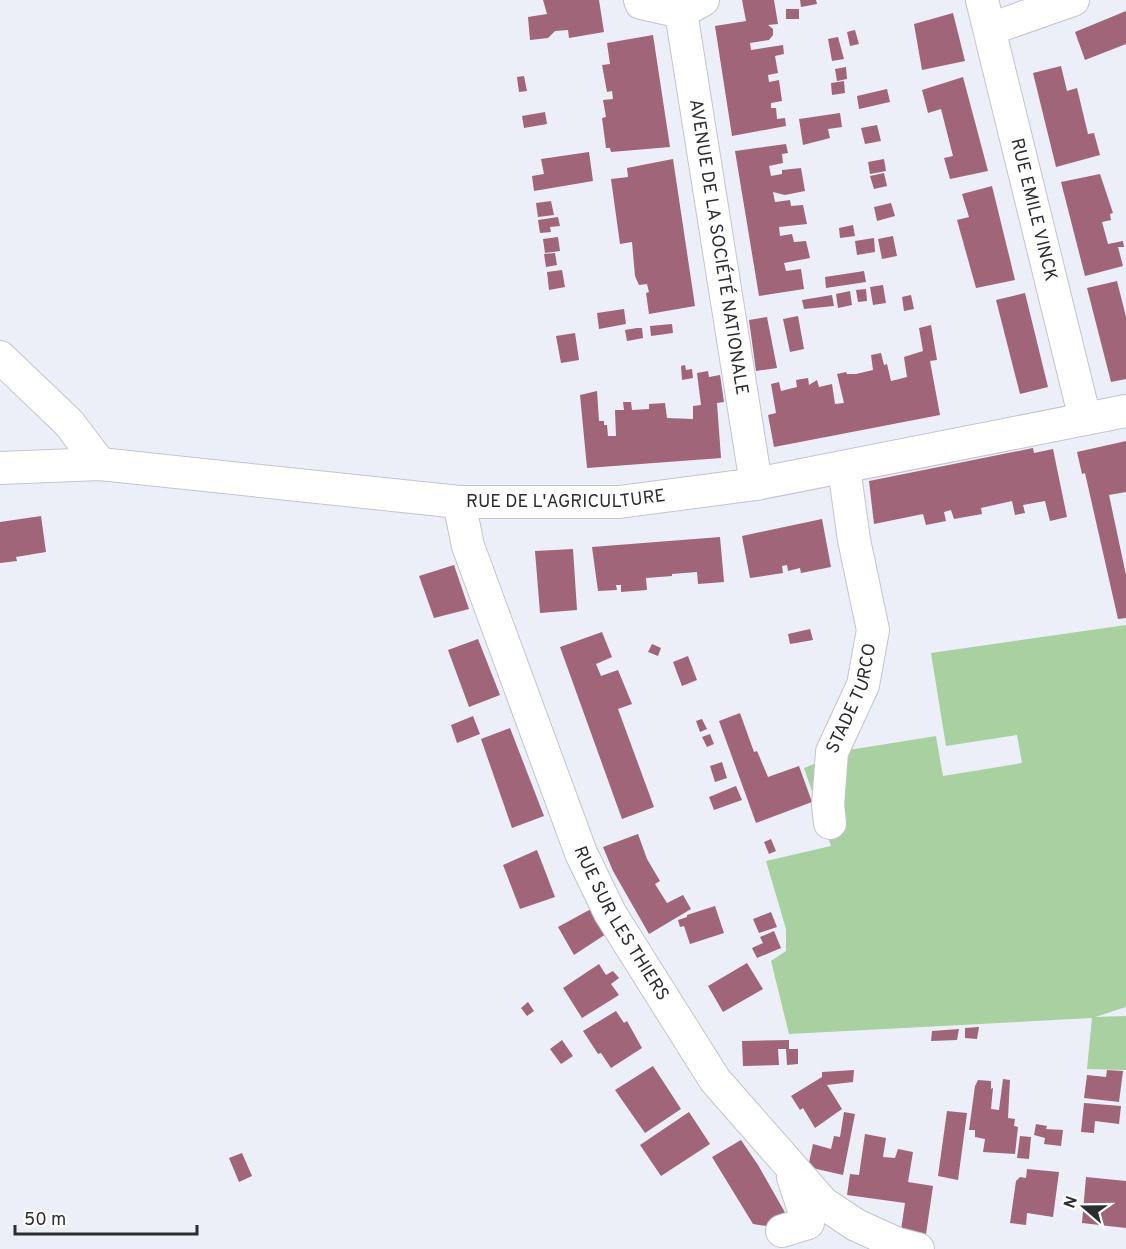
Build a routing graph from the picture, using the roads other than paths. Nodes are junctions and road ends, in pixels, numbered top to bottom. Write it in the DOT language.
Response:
graph roads {
  1 [pos="640,0"];
  2 [pos="1072,0"];
  3 [pos="692,6"];
  4 [pos="986,15"];
  5 [pos="0,357"];
  6 [pos="1126,411"];
  7 [pos="1085,419"];
  8 [pos="100,464"];
  9 [pos="0,468"];
  10 [pos="844,468"];
  11 [pos="756,484"];
  12 [pos="459,502"];
  13 [pos="830,823"];
  14 [pos="789,1167"];
  15 [pos="782,1231"];
  16 [pos="918,1249"];
  1 -- 3 [label="street"];
  2 -- 4 [label="street"];
  3 -- 11 [label="street, AVENUE DE LA SOCIÉTÉ NATIONALE"];
  4 -- 7 [label="street, RUE EMILE VINCK"];
  5 -- 8 [label="street"];
  6 -- 7 [label="street, RUE DE L'AGRICULTURE"];
  7 -- 10 [label="street, RUE DE L'AGRICULTURE"];
  8 -- 9 [label="street, RUE DE L'AGRICULTURE"];
  8 -- 12 [label="street, RUE DE L'AGRICULTURE"];
  10 -- 11 [label="street, RUE DE L'AGRICULTURE"];
  10 -- 13 [label="street, STADE TURCO"];
  11 -- 12 [label="street, RUE DE L'AGRICULTURE"];
  12 -- 14 [label="street, RUE SUR LES THIERS"];
  14 -- 15 [label="street"];
  14 -- 16 [label="street, RUE SUR LES THIERS"];
}
